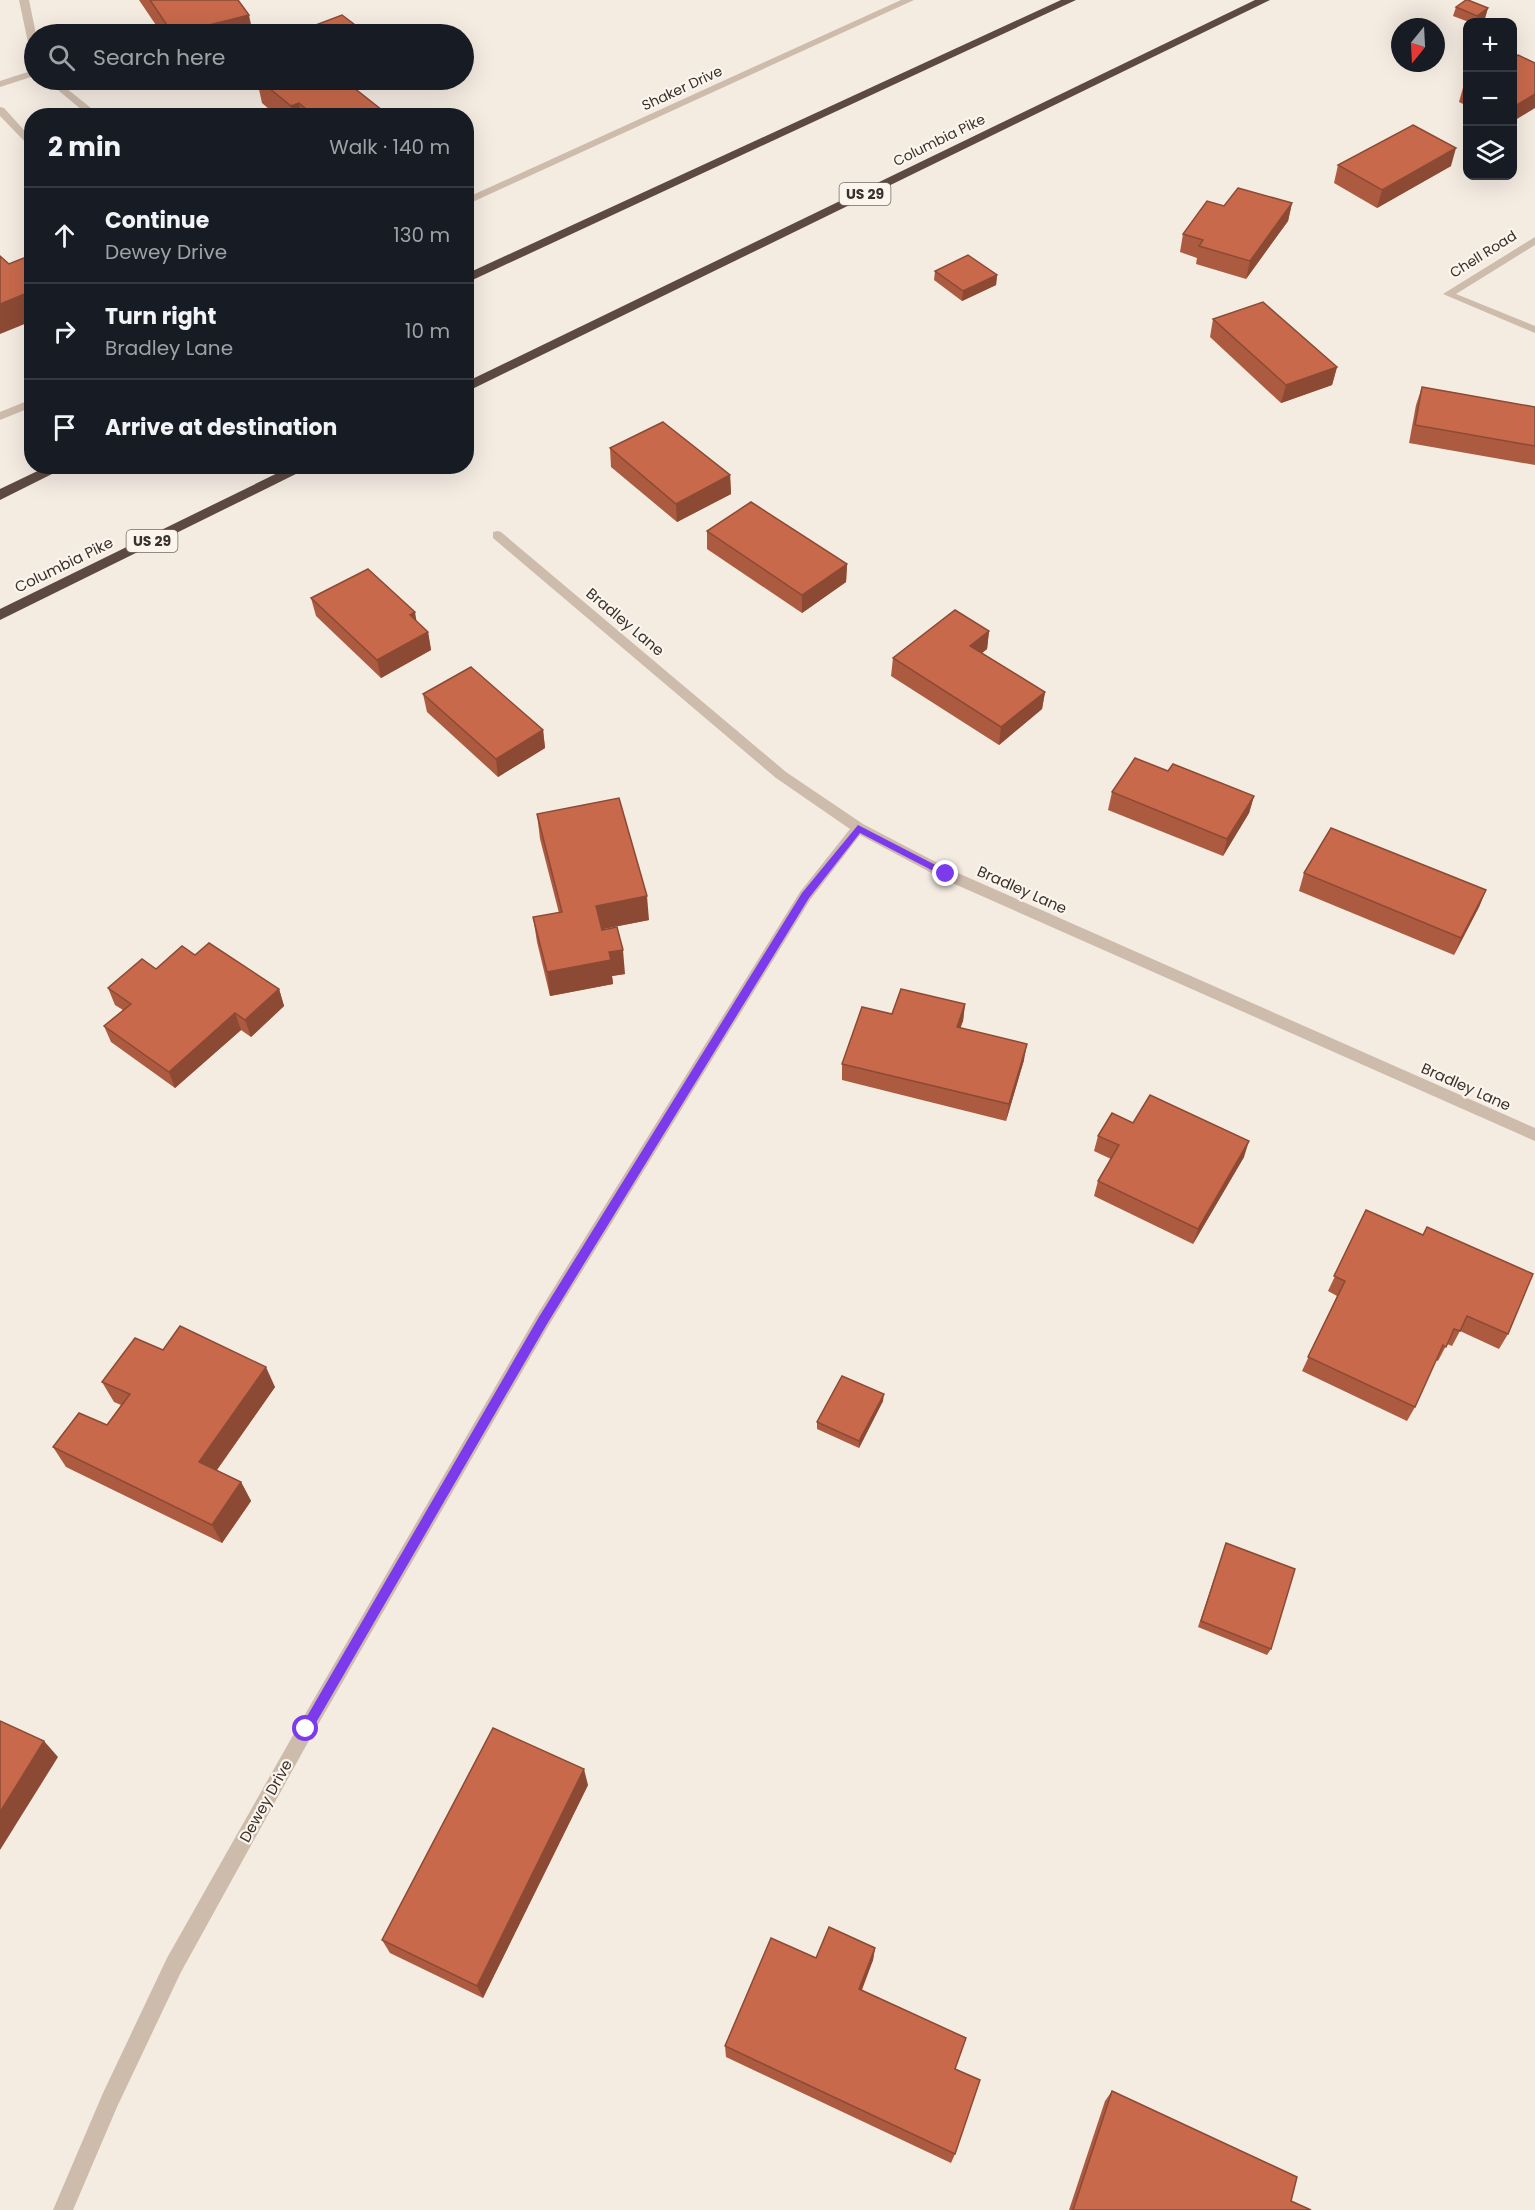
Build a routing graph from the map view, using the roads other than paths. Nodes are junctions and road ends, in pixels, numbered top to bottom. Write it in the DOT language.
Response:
graph roads {
  1 [pos="24,0"];
  2 [pos="909,0"];
  3 [pos="1070,0"];
  4 [pos="1264,0"];
  5 [pos="29,24"];
  6 [pos="24,76"];
  7 [pos="0,84"];
  8 [pos="64,90"];
  9 [pos="86,108"];
  10 [pos="0,110"];
  11 [pos="24,137"];
  12 [pos="474,198"];
  13 [pos="1535,240"];
  14 [pos="474,275"];
  15 [pos="1535,330"];
  16 [pos="474,384"];
  17 [pos="24,406"];
  18 [pos="0,416"];
  19 [pos="44,474"];
  20 [pos="289,474"];
  21 [pos="0,495"];
  22 [pos="497,535"];
  23 [pos="0,615"];
  24 [pos="858,828"];
  25 [pos="1535,1135"];
  26 [pos="63,2210"];
  1 -- 5 [label="street"];
  2 -- 12 [label="street, Shaker Drive"];
  3 -- 14 [label="highway"];
  4 -- 16 [label="highway, Columbia Pike / US 29"];
  6 -- 7 [label="street"];
  8 -- 9 [label="street"];
  10 -- 11 [label="street"];
  13 -- 15 [label="street, Chell Road"];
  17 -- 18 [label="street"];
  19 -- 21 [label="highway"];
  20 -- 23 [label="highway, Columbia Pike / US 29"];
  22 -- 24 [label="street, Bradley Lane"];
  24 -- 25 [label="street, Bradley Lane"];
  24 -- 26 [label="street, Dewey Drive"];
}
